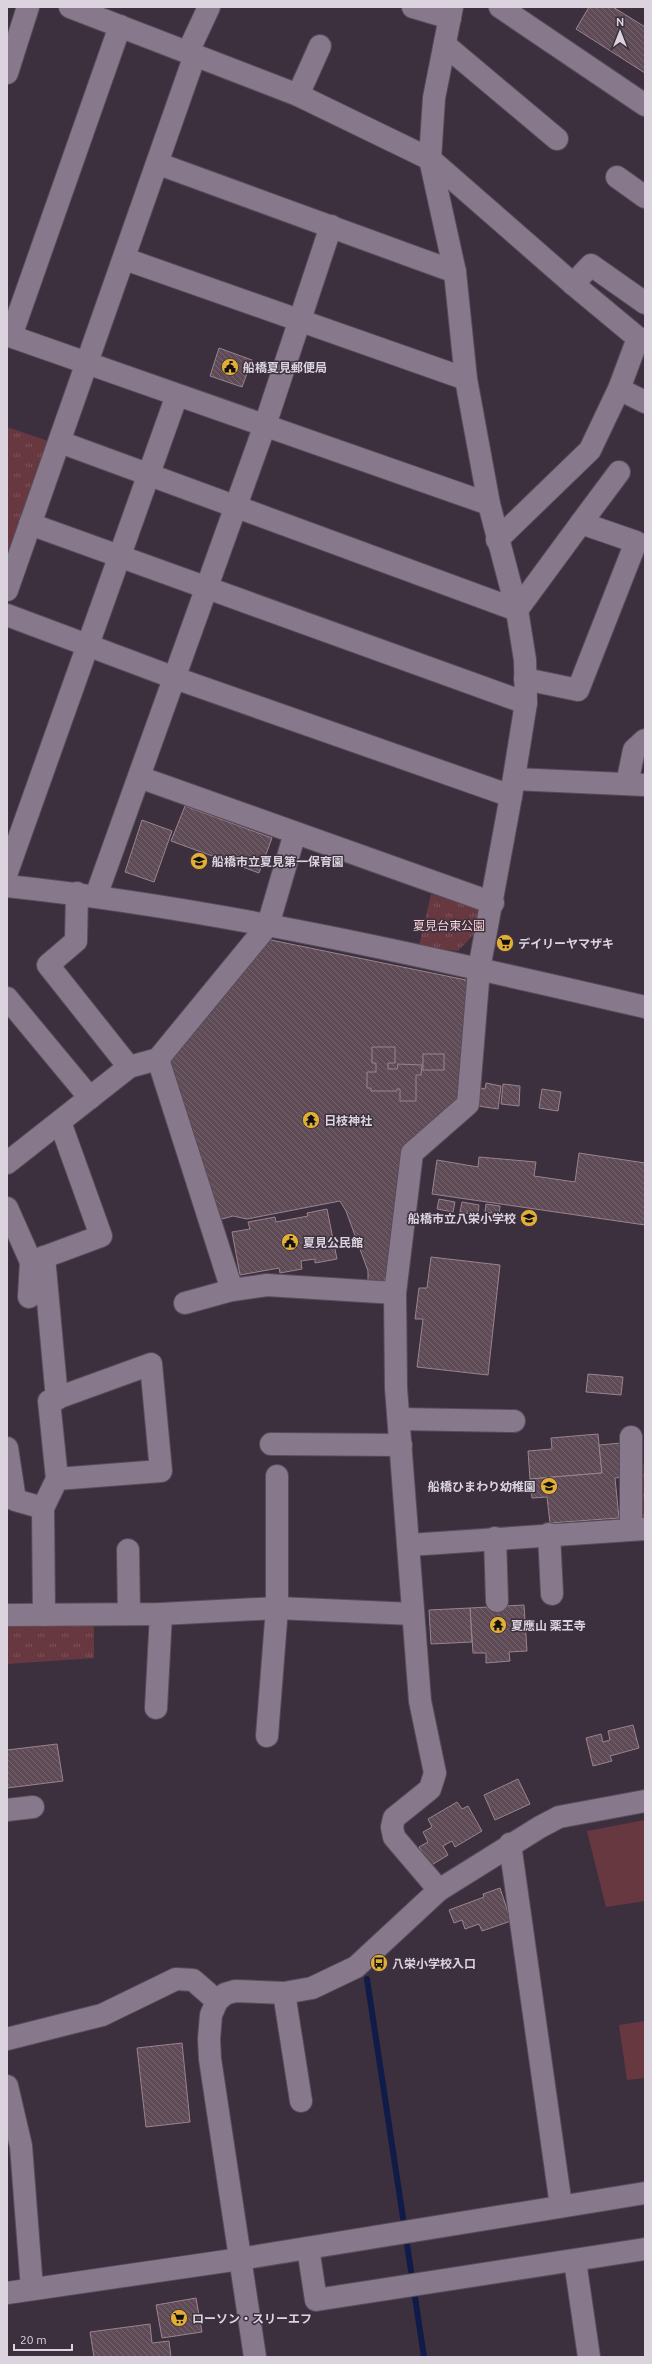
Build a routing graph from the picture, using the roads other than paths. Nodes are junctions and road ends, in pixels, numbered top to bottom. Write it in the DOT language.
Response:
graph roads {
  1 [pos="18,7"];
  2 [pos="28,7"];
  3 [pos="70,7"];
  4 [pos="209,7"];
  5 [pos="413,7"];
  6 [pos="500,7"];
  7 [pos="451,12"];
  8 [pos="523,14"];
  9 [pos="120,26"];
  10 [pos="7,40"];
  11 [pos="445,45"];
  12 [pos="320,46"];
  13 [pos="192,53"];
  14 [pos="7,73"];
  15 [pos="298,95"];
  16 [pos="645,105"];
  17 [pos="557,139"];
  18 [pos="430,160"];
  19 [pos="159,164"];
  20 [pos="617,178"];
  21 [pos="645,197"];
  22 [pos="331,226"];
  23 [pos="125,259"];
  24 [pos="455,272"];
  25 [pos="574,284"];
  26 [pos="645,303"];
  27 [pos="301,319"];
  28 [pos="9,336"];
  29 [pos="642,339"];
  30 [pos="88,364"];
  31 [pos="466,379"];
  32 [pos="619,389"];
  33 [pos="177,395"];
  34 [pos="645,402"];
  35 [pos="265,425"];
  36 [pos="60,442"];
  37 [pos="619,472"];
  38 [pos="148,476"];
  39 [pos="489,504"];
  40 [pos="236,507"];
  41 [pos="580,523"];
  42 [pos="30,524"];
  43 [pos="497,540"];
  44 [pos="119,556"];
  45 [pos="207,588"];
  46 [pos="7,590"];
  47 [pos="517,610"];
  48 [pos="7,615"];
  49 [pos="88,645"];
  50 [pos="175,678"];
  51 [pos="525,679"];
  52 [pos="526,703"];
  53 [pos="645,740"];
  54 [pos="139,777"];
  55 [pos="636,785"];
  56 [pos="513,788"];
  57 [pos="295,833"];
  58 [pos="7,872"];
  59 [pos="7,886"];
  60 [pos="87,895"];
  61 [pos="493,903"];
  62 [pos="268,925"];
  63 [pos="480,969"];
  64 [pos="7,998"];
  65 [pos="645,1006"];
  66 [pos="158,1059"];
  67 [pos="129,1067"];
  68 [pos="90,1098"];
  69 [pos="60,1122"];
  70 [pos="10,1153"];
  71 [pos="7,1208"];
  72 [pos="37,1260"];
  73 [pos="232,1290"];
  74 [pos="395,1293"];
  75 [pos="29,1297"];
  76 [pos="185,1303"];
  77 [pos="57,1399"];
  78 [pos="399,1419"];
  79 [pos="514,1421"];
  80 [pos="631,1437"];
  81 [pos="271,1444"];
  82 [pos="401,1445"];
  83 [pos="7,1448"];
  84 [pos="638,1459"];
  85 [pos="277,1476"];
  86 [pos="57,1479"];
  87 [pos="43,1508"];
  88 [pos="638,1529"];
  89 [pos="548,1534"];
  90 [pos="495,1538"];
  91 [pos="409,1545"];
  92 [pos="128,1550"];
  93 [pos="552,1594"];
  94 [pos="497,1601"];
  95 [pos="277,1608"];
  96 [pos="129,1614"];
  97 [pos="161,1614"];
  98 [pos="413,1614"];
  99 [pos="7,1615"];
  100 [pos="44,1615"];
  101 [pos="156,1708"];
  102 [pos="267,1736"];
  103 [pos="645,1801"];
  104 [pos="33,1807"];
  105 [pos="7,1810"];
  106 [pos="510,1844"];
  107 [pos="438,1890"];
  108 [pos="284,1993"];
  109 [pos="217,2001"];
  110 [pos="7,2039"];
  111 [pos="7,2086"];
  112 [pos="301,2101"];
  113 [pos="645,2193"];
  114 [pos="561,2206"];
  115 [pos="308,2248"];
  116 [pos="645,2249"];
  117 [pos="240,2258"];
  118 [pos="575,2261"];
  119 [pos="32,2289"];
  120 [pos="7,2293"];
  121 [pos="255,2357"];
  122 [pos="589,2357"];
  1 -- 10 [label="street"];
  2 -- 14 [label="street"];
  3 -- 9 [label="street"];
  4 -- 13 [label="street"];
  5 -- 7 [label="street"];
  6 -- 8 [label="street"];
  7 -- 11 [label="street"];
  8 -- 16 [label="street"];
  9 -- 13 [label="street"];
  9 -- 28 [label="street"];
  11 -- 17 [label="street"];
  11 -- 18 [label="street"];
  12 -- 15 [label="street"];
  13 -- 15 [label="street"];
  13 -- 19 [label="street"];
  15 -- 18 [label="street"];
  18 -- 24 [label="street"];
  18 -- 25 [label="street"];
  19 -- 22 [label="street"];
  19 -- 23 [label="street"];
  20 -- 21 [label="street"];
  22 -- 24 [label="street"];
  22 -- 27 [label="street"];
  23 -- 27 [label="street"];
  23 -- 30 [label="street"];
  24 -- 31 [label="street"];
  25 -- 26 [label="street"];
  25 -- 29 [label="street"];
  27 -- 31 [label="street"];
  27 -- 35 [label="street"];
  28 -- 30 [label="street"];
  29 -- 32 [label="street"];
  30 -- 33 [label="street"];
  30 -- 36 [label="street"];
  31 -- 39 [label="street"];
  32 -- 34 [label="street"];
  32 -- 43 [label="street"];
  33 -- 35 [label="street"];
  33 -- 38 [label="street"];
  35 -- 39 [label="street"];
  35 -- 40 [label="street"];
  36 -- 38 [label="street"];
  36 -- 42 [label="street"];
  37 -- 41 [label="street"];
  38 -- 40 [label="street"];
  38 -- 44 [label="street"];
  39 -- 43 [label="street"];
  40 -- 45 [label="street"];
  40 -- 47 [label="street"];
  41 -- 47 [label="street"];
  41 -- 51 [label="street"];
  42 -- 44 [label="street"];
  42 -- 46 [label="street"];
  43 -- 47 [label="street"];
  44 -- 45 [label="street"];
  44 -- 49 [label="street"];
  45 -- 50 [label="street"];
  45 -- 52 [label="street"];
  47 -- 51 [label="street"];
  48 -- 49 [label="street"];
  49 -- 50 [label="street"];
  49 -- 58 [label="street"];
  50 -- 54 [label="street"];
  50 -- 56 [label="street"];
  51 -- 52 [label="street"];
  52 -- 56 [label="street"];
  53 -- 55 [label="street"];
  54 -- 57 [label="street"];
  54 -- 60 [label="street"];
  55 -- 56 [label="street"];
  56 -- 61 [label="street"];
  57 -- 61 [label="street"];
  57 -- 62 [label="street"];
  59 -- 60 [label="street"];
  60 -- 62 [label="street"];
  60 -- 67 [label="street"];
  61 -- 63 [label="street"];
  62 -- 63 [label="street"];
  62 -- 66 [label="street"];
  63 -- 65 [label="street"];
  63 -- 74 [label="street"];
  64 -- 68 [label="street"];
  66 -- 67 [label="street"];
  66 -- 73 [label="street"];
  67 -- 68 [label="street"];
  68 -- 69 [label="street"];
  69 -- 70 [label="street"];
  69 -- 72 [label="street"];
  71 -- 72 [label="street"];
  72 -- 75 [label="street"];
  72 -- 77 [label="street"];
  73 -- 74 [label="street"];
  73 -- 76 [label="street"];
  74 -- 78 [label="street"];
  77 -- 86 [label="street"];
  77 -- 86 [label="street"];
  78 -- 79 [label="street"];
  78 -- 82 [label="street"];
  80 -- 84 [label="street"];
  81 -- 82 [label="street"];
  82 -- 91 [label="street"];
  83 -- 87 [label="street"];
  84 -- 88 [label="street"];
  85 -- 95 [label="street"];
  86 -- 87 [label="street"];
  87 -- 100 [label="street"];
  88 -- 89 [label="street"];
  89 -- 90 [label="street"];
  89 -- 93 [label="street"];
  90 -- 91 [label="street"];
  90 -- 94 [label="street"];
  91 -- 98 [label="street"];
  92 -- 96 [label="street"];
  95 -- 97 [label="street"];
  95 -- 98 [label="street"];
  95 -- 102 [label="street"];
  96 -- 97 [label="street"];
  96 -- 100 [label="street"];
  97 -- 101 [label="street"];
  98 -- 107 [label="street"];
  99 -- 100 [label="street"];
  103 -- 106 [label="street"];
  104 -- 105 [label="street"];
  106 -- 107 [label="street"];
  106 -- 114 [label="street"];
  107 -- 108 [label="street"];
  108 -- 109 [label="street"];
  108 -- 112 [label="street"];
  109 -- 110 [label="street"];
  109 -- 117 [label="street"];
  111 -- 119 [label="street"];
  113 -- 114 [label="street"];
  114 -- 115 [label="street"];
  115 -- 117 [label="street"];
  115 -- 118 [label="street"];
  116 -- 118 [label="street"];
  117 -- 119 [label="street"];
  117 -- 121 [label="street"];
  118 -- 122 [label="street"];
  119 -- 120 [label="street"];
}
